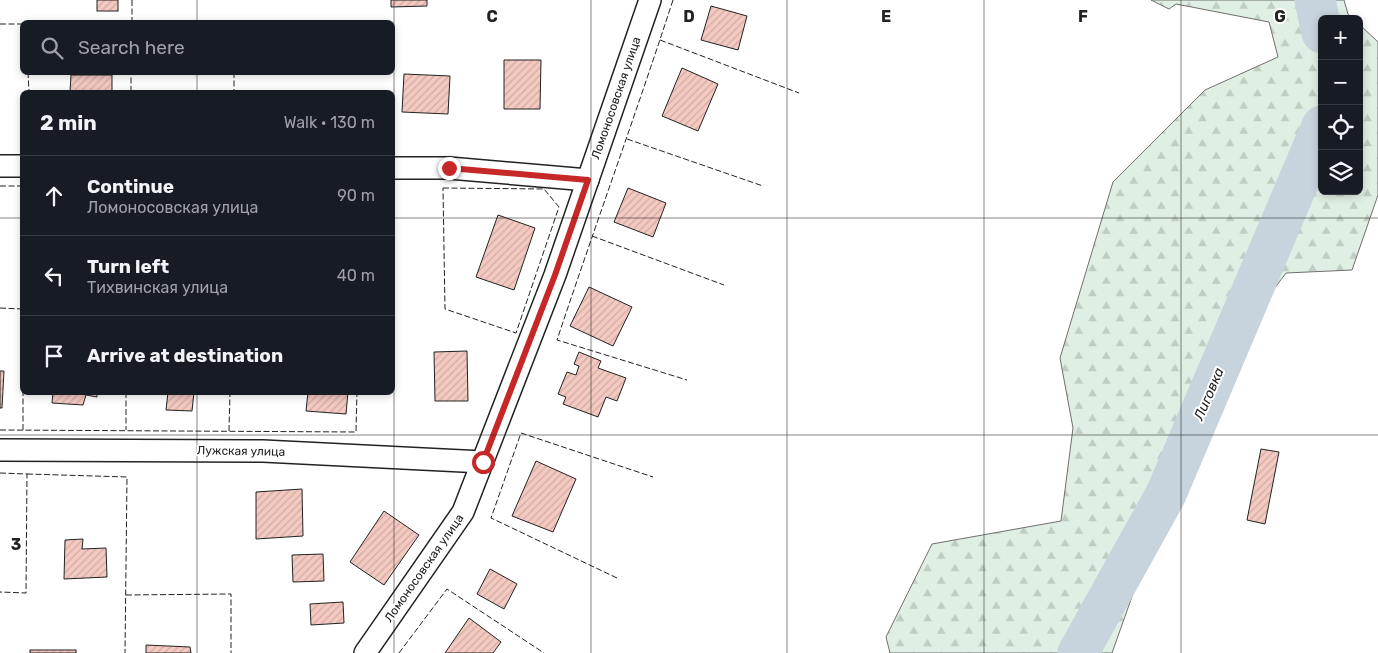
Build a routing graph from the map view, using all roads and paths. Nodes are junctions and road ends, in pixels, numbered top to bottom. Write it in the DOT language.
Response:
graph roads {
  1 [pos="650,0"];
  2 [pos="0,166"];
  3 [pos="20,166"];
  4 [pos="395,168"];
  5 [pos="588,180"];
  6 [pos="0,450"];
  7 [pos="483,462"];
  8 [pos="365,653"];
  1 -- 5 [label="street, Ломоносовская улица"];
  2 -- 3 [label="street"];
  4 -- 5 [label="street"];
  5 -- 7 [label="street, Ломоносовская улица"];
  6 -- 7 [label="street, Лужская улица"];
  7 -- 8 [label="street, Ломоносовская улица"];
}
